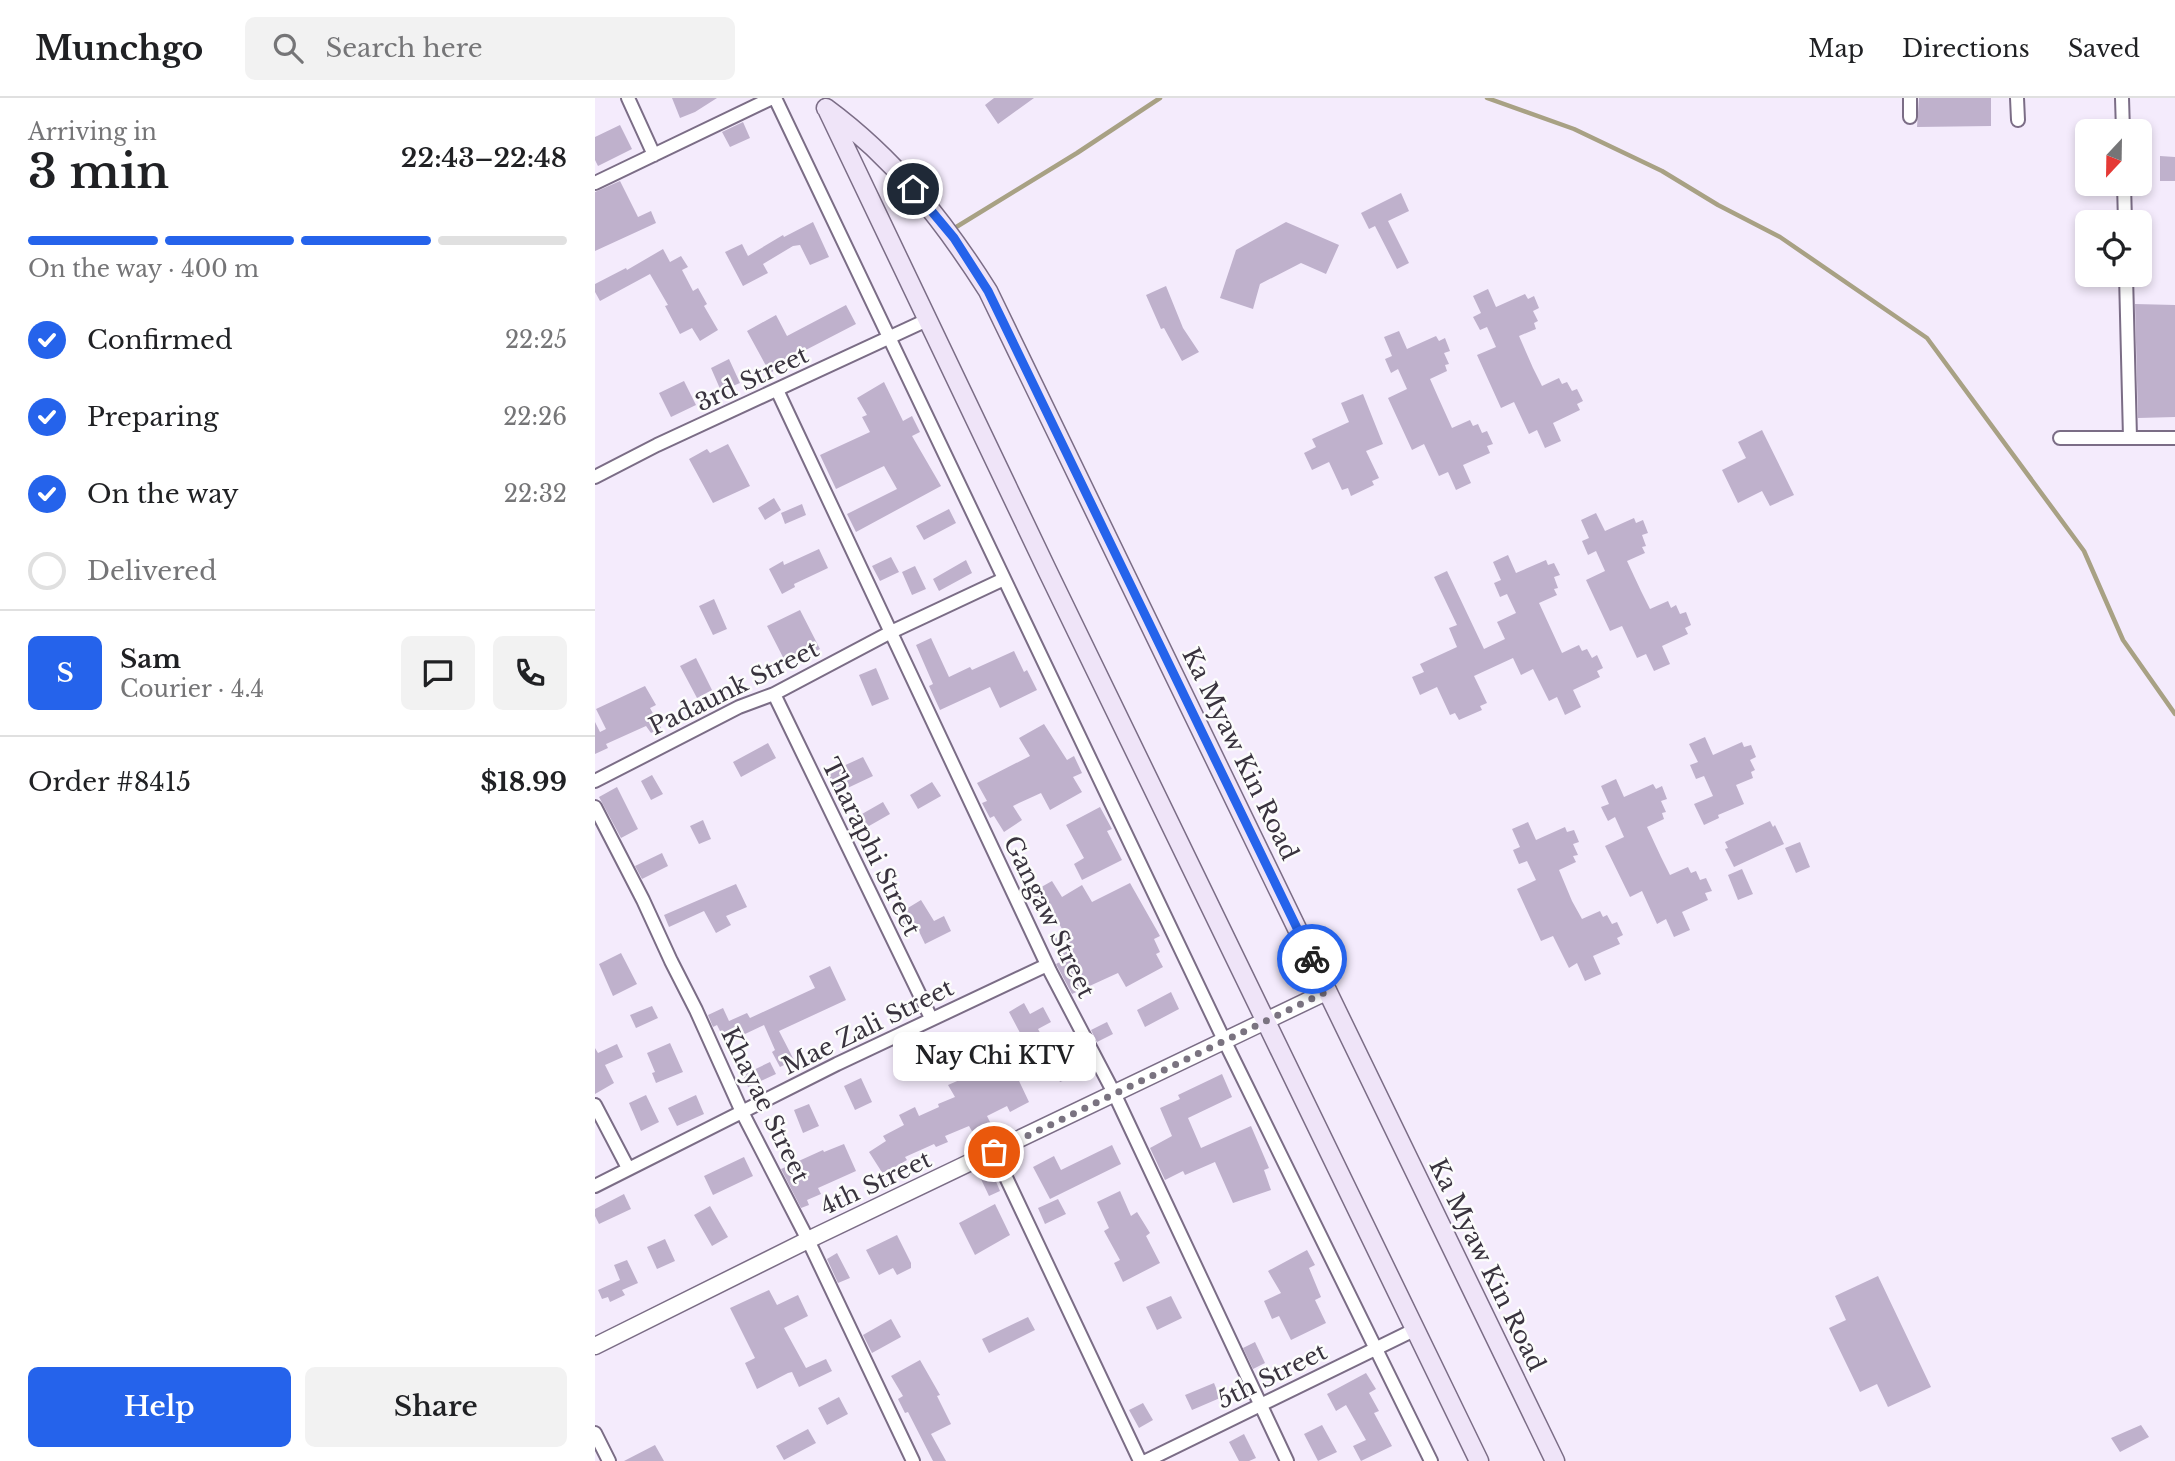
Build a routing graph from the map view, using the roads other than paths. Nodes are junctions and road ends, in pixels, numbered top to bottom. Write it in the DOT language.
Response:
graph roads {
  1 [pos="628,98"];
  2 [pos="774,98"];
  3 [pos="1910,98"];
  4 [pos="2017,98"];
  5 [pos="2122,98"];
  6 [pos="824,103"];
  7 [pos="1910,117"];
  8 [pos="2123,119"];
  9 [pos="2018,120"];
  10 [pos="654,155"];
  11 [pos="595,183"];
  12 [pos="2126,287"];
  13 [pos="927,320"];
  14 [pos="889,338"];
  15 [pos="777,390"];
  16 [pos="2060,438"];
  17 [pos="2130,438"];
  18 [pos="2175,438"];
  19 [pos="595,477"];
  20 [pos="1005,579"];
  21 [pos="891,632"];
  22 [pos="774,694"];
  23 [pos="595,781"];
  24 [pos="595,807"];
  25 [pos="1047,965"];
  26 [pos="1328,991"];
  27 [pos="931,1018"];
  28 [pos="1267,1020"];
  29 [pos="1224,1040"];
  30 [pos="1114,1093"];
  31 [pos="595,1105"];
  32 [pos="741,1112"];
  33 [pos="994,1152"];
  34 [pos="628,1168"];
  35 [pos="595,1186"];
  36 [pos="808,1240"];
  37 [pos="1416,1329"];
  38 [pos="595,1346"];
  39 [pos="1376,1349"];
  40 [pos="1260,1404"];
  41 [pos="595,1433"];
  42 [pos="609,1461"];
  43 [pos="913,1461"];
  44 [pos="1140,1461"];
  45 [pos="1146,1461"];
  46 [pos="1287,1461"];
  47 [pos="1431,1461"];
  48 [pos="1479,1461"];
  49 [pos="1555,1461"];
  1 -- 10 [label="street"];
  2 -- 10 [label="street"];
  2 -- 14 [label="street"];
  3 -- 7 [label="street"];
  4 -- 9 [label="street"];
  5 -- 8 [label="street"];
  6 -- 13 [label="main road, Ka Myaw Kin Road"];
  6 -- 26 [label="main road, Ka Myaw Kin Road"];
  10 -- 11 [label="street"];
  12 -- 17 [label="street"];
  13 -- 14 [label="street, 3rd Street"];
  13 -- 28 [label="main road, Ka Myaw Kin Road"];
  14 -- 15 [label="street, 3rd Street"];
  14 -- 20 [label="street"];
  15 -- 19 [label="street, 3rd Street"];
  15 -- 21 [label="street, Gangaw Street"];
  16 -- 17 [label="street"];
  17 -- 18 [label="street"];
  20 -- 21 [label="street, Padaunk Street"];
  20 -- 29 [label="street"];
  21 -- 22 [label="street, Padaunk Street"];
  21 -- 25 [label="street, Gangaw Street"];
  22 -- 23 [label="street, Padaunk Street"];
  22 -- 27 [label="street, Tharaphi Street"];
  24 -- 32 [label="street, Khayae Street"];
  25 -- 27 [label="street, Mae Zali Street"];
  25 -- 30 [label="street, Gangaw Street"];
  26 -- 28 [label="street, 4th Street"];
  26 -- 49 [label="main road, Ka Myaw Kin Road"];
  27 -- 32 [label="street, Mae Zali Street"];
  28 -- 29 [label="street, 4th Street"];
  28 -- 37 [label="main road, Ka Myaw Kin Road"];
  29 -- 30 [label="street, 4th Street"];
  29 -- 39 [label="street"];
  30 -- 33 [label="street, 4th Street"];
  30 -- 40 [label="street, Gangaw Street"];
  31 -- 34 [label="street"];
  32 -- 34 [label="street, Mae Zali Street"];
  32 -- 36 [label="street, Khayae Street"];
  33 -- 36 [label="street, 4th Street"];
  33 -- 44 [label="street"];
  34 -- 35 [label="street, Mae Zali Street"];
  36 -- 38 [label="street, 4th Street"];
  36 -- 43 [label="street, Khayae Street"];
  37 -- 39 [label="street, 5th Street"];
  37 -- 48 [label="main road, Ka Myaw Kin Road"];
  39 -- 40 [label="street, 5th Street"];
  39 -- 47 [label="street"];
  40 -- 45 [label="street, 5th Street"];
  40 -- 46 [label="street, Gangaw Street"];
  41 -- 42 [label="street"];
}
